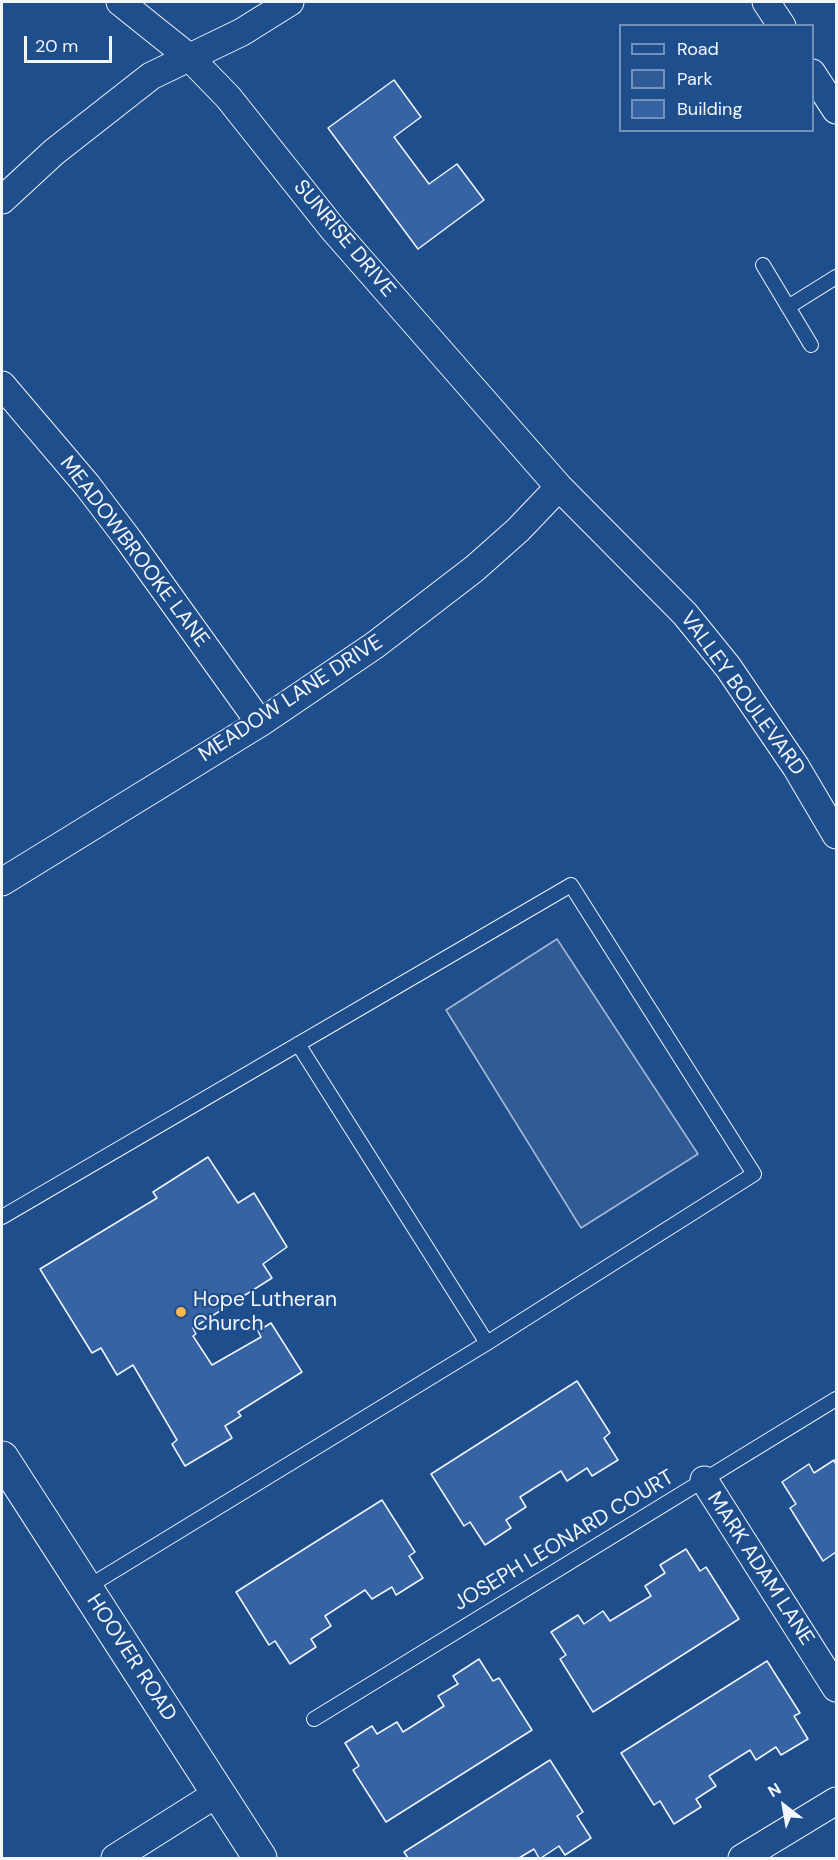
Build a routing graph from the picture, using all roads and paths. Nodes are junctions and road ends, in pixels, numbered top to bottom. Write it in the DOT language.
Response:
graph roads {
  1 [pos="120,2"];
  2 [pos="290,2"];
  3 [pos="766,2"];
  4 [pos="781,24"];
  5 [pos="190,58"];
  6 [pos="814,75"];
  7 [pos="837,110"];
  8 [pos="2,200"];
  9 [pos="763,265"];
  10 [pos="837,277"];
  11 [pos="788,307"];
  12 [pos="811,345"];
  13 [pos="2,385"];
  14 [pos="559,487"];
  15 [pos="260,723"];
  16 [pos="837,835"];
  17 [pos="2,882"];
  18 [pos="298,1044"];
  19 [pos="2,1217"];
  20 [pos="487,1343"];
  21 [pos="837,1399"];
  22 [pos="2,1458"];
  23 [pos="704,1480"];
  24 [pos="86,1588"];
  25 [pos="837,1688"];
  26 [pos="314,1719"];
  27 [pos="219,1793"];
  28 [pos="837,1801"];
  29 [pos="115,1858"];
  30 [pos="260,1858"];
  31 [pos="742,1858"];
  1 -- 5 [label="street, SUNRISE DRIVE"];
  2 -- 5 [label="street"];
  3 -- 4 [label="street"];
  5 -- 8 [label="street"];
  5 -- 14 [label="street, SUNRISE DRIVE"];
  6 -- 7 [label="street"];
  9 -- 11 [label="lane"];
  10 -- 11 [label="lane"];
  11 -- 12 [label="lane"];
  13 -- 15 [label="street, MEADOWBROOKE LANE"];
  14 -- 15 [label="street, MEADOW LANE DRIVE"];
  14 -- 16 [label="street, VALLEY BOULEVARD"];
  15 -- 17 [label="street, MEADOW LANE DRIVE"];
  18 -- 19 [label="lane"];
  18 -- 20 [label="lane"];
  18 -- 20 [label="lane"];
  20 -- 24 [label="lane"];
  21 -- 23 [label="lane, JOSEPH LEONARD COURT"];
  22 -- 24 [label="main road, HOOVER ROAD"];
  23 -- 25 [label="street, MARK ADAM LANE"];
  23 -- 26 [label="lane, JOSEPH LEONARD COURT"];
  24 -- 27 [label="main road, HOOVER ROAD"];
  27 -- 29 [label="street"];
  27 -- 30 [label="main road, HOOVER ROAD"];
  28 -- 31 [label="street"];
}
